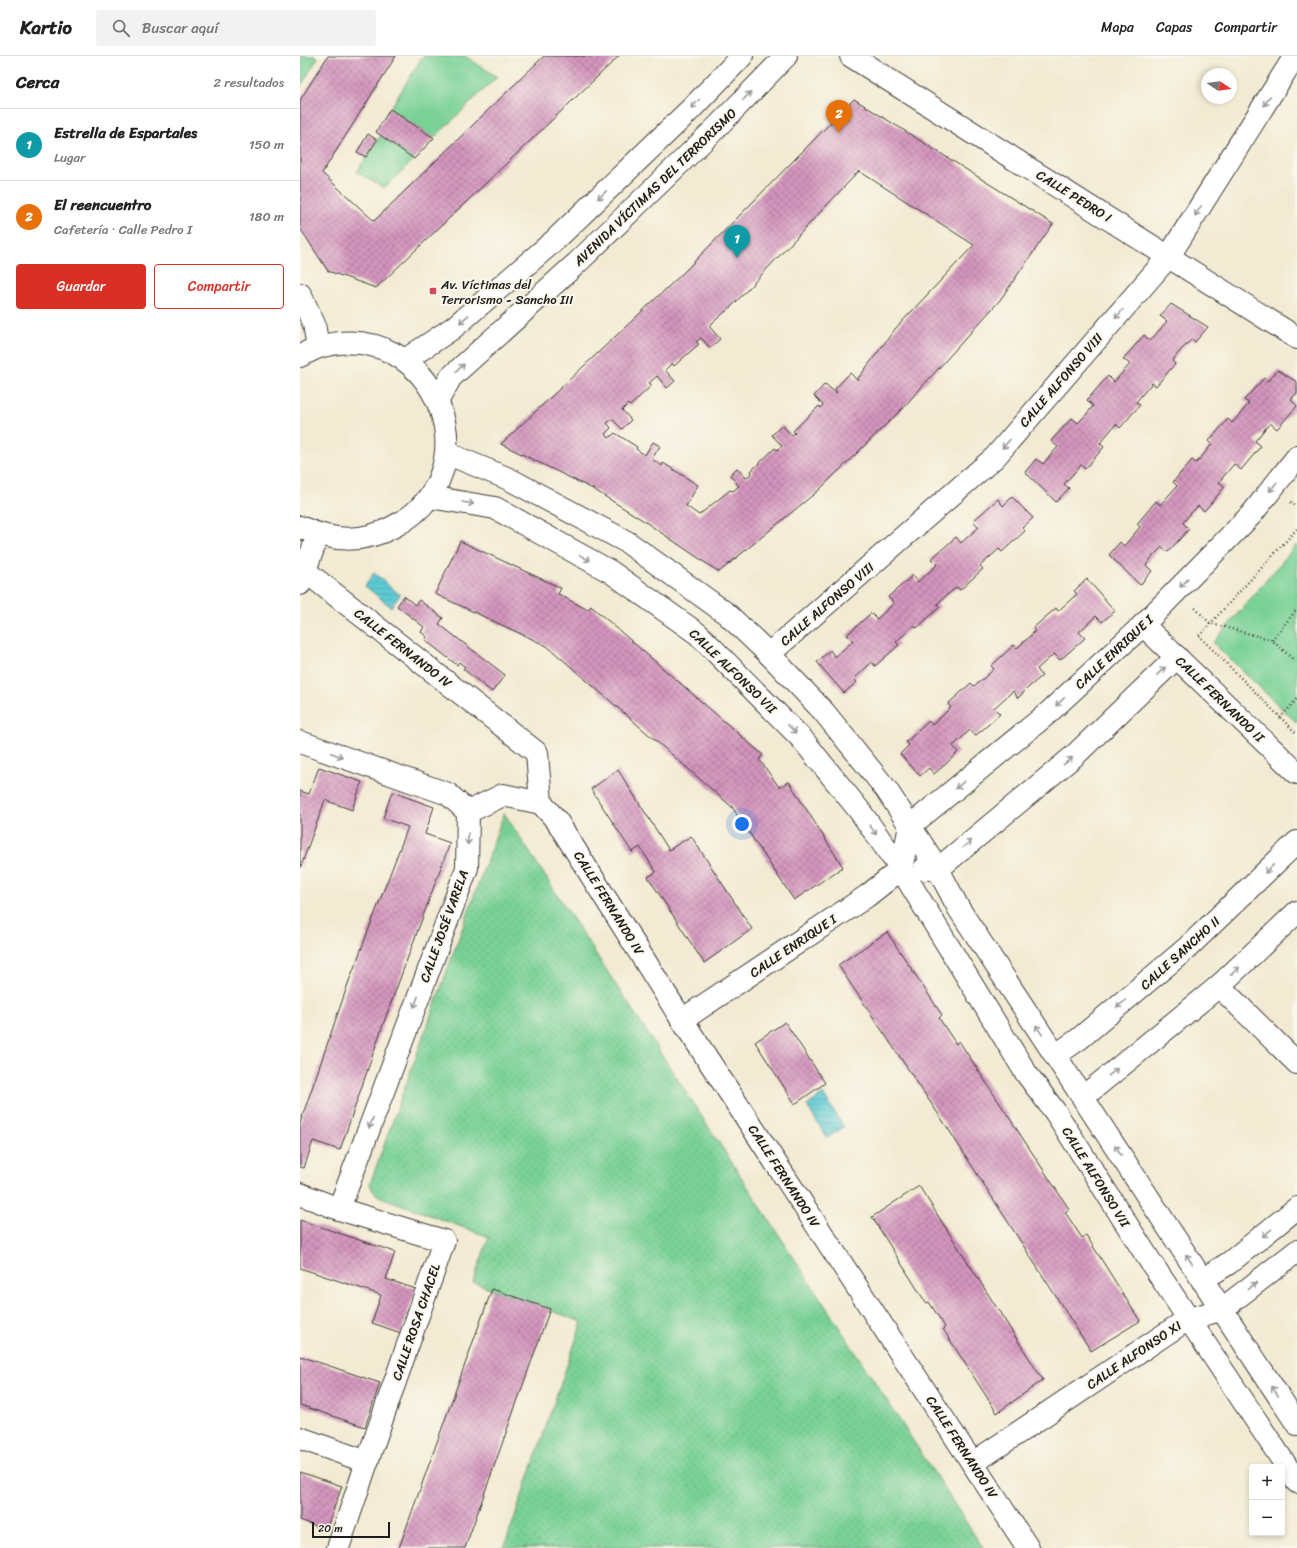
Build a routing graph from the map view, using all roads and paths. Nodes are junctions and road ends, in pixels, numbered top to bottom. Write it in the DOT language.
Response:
graph roads {
  1 [pos="742,56"];
  2 [pos="786,56"];
  3 [pos="851,56"];
  4 [pos="1292,70"];
  5 [pos="1169,256"];
  6 [pos="300,294"];
  7 [pos="1297,338"];
  8 [pos="309,351"];
  9 [pos="405,360"];
  10 [pos="438,400"];
  11 [pos="446,453"];
  12 [pos="1297,457"];
  13 [pos="430,497"];
  14 [pos="1297,529"];
  15 [pos="309,531"];
  16 [pos="303,578"];
  17 [pos="1178,589"];
  18 [pos="1297,610"];
  19 [pos="1210,623"];
  20 [pos="1143,625"];
  21 [pos="1272,640"];
  22 [pos="770,654"];
  23 [pos="1177,656"];
  24 [pos="1297,663"];
  25 [pos="1297,699"];
  26 [pos="1280,718"];
  27 [pos="1297,734"];
  28 [pos="300,742"];
  29 [pos="1297,773"];
  30 [pos="541,803"];
  31 [pos="468,812"];
  32 [pos="910,826"];
  33 [pos="1297,842"];
  34 [pos="901,869"];
  35 [pos="938,869"];
  36 [pos="1297,912"];
  37 [pos="1219,986"];
  38 [pos="682,1020"];
  39 [pos="1056,1055"];
  40 [pos="1297,1063"];
  41 [pos="1083,1097"];
  42 [pos="300,1194"];
  43 [pos="339,1208"];
  44 [pos="1297,1208"];
  45 [pos="1297,1251"];
  46 [pos="1202,1280"];
  47 [pos="1221,1310"];
  48 [pos="1188,1319"];
  49 [pos="1297,1424"];
  50 [pos="300,1438"];
  51 [pos="367,1462"];
  52 [pos="973,1463"];
  53 [pos="1297,1482"];
  54 [pos="338,1548"];
  55 [pos="1028,1548"];
  1 -- 9 [label="street, one-way"];
  10 -- 2 [label="street, AVENIDA VÍCTIMAS DEL TERRORISMO, one-way"];
  3 -- 5 [label="street, CALLE PEDRO I"];
  4 -- 5 [label="street, CALLE ALFONSO VIII, one-way"];
  5 -- 7 [label="street, CALLE PEDRO I"];
  5 -- 22 [label="street, CALLE ALFONSO VIII, one-way"];
  6 -- 8 [label="street"];
  8 -- 9 [label="street"];
  9 -- 10 [label="street"];
  10 -- 11 [label="street"];
  11 -- 13 [label="street"];
  11 -- 22 [label="street"];
  12 -- 17 [label="street, CALLE ENRIQUE I, one-way"];
  13 -- 15 [label="street"];
  13 -- 34 [label="street, CALLE ALFONSO VII, one-way"];
  14 -- 19 [label="path"];
  15 -- 16 [label="street"];
  16 -- 30 [label="street, CALLE FERNANDO IV"];
  17 -- 19 [label="path"];
  17 -- 20 [label="street, CALLE ENRIQUE I"];
  18 -- 21 [label="path"];
  19 -- 21 [label="path"];
  19 -- 26 [label="path"];
  20 -- 23 [label="street, CALLE FERNANDO II"];
  20 -- 32 [label="street, CALLE ENRIQUE I, one-way"];
  21 -- 24 [label="path"];
  22 -- 32 [label="street"];
  23 -- 29 [label="street, CALLE FERNANDO II"];
  35 -- 23 [label="street, one-way"];
  25 -- 26 [label="path"];
  26 -- 27 [label="path"];
  28 -- 31 [label="street, one-way"];
  30 -- 31 [label="street"];
  30 -- 38 [label="street, CALLE FERNANDO IV"];
  31 -- 43 [label="street, CALLE JOSÉ VARELA, one-way"];
  32 -- 34 [label="street"];
  32 -- 35 [label="street"];
  33 -- 39 [label="street, CALLE SANCHO II, one-way"];
  34 -- 35 [label="street"];
  34 -- 38 [label="street, CALLE ENRIQUE I"];
  34 -- 48 [label="street, CALLE ALFONSO VII"];
  39 -- 35 [label="street, one-way"];
  37 -- 36 [label="street, one-way"];
  37 -- 40 [label="street"];
  41 -- 37 [label="street, one-way"];
  38 -- 52 [label="street, CALLE FERNANDO IV"];
  39 -- 41 [label="street"];
  46 -- 41 [label="street, one-way"];
  42 -- 43 [label="street, CALLE ROSA CHACEL"];
  43 -- 51 [label="street, CALLE ROSA CHACEL"];
  44 -- 46 [label="street, one-way"];
  47 -- 45 [label="street, CALLE ALFONSO XI, one-way"];
  46 -- 47 [label="street"];
  47 -- 48 [label="street, CALLE ALFONSO XI"];
  49 -- 47 [label="street, one-way"];
  48 -- 52 [label="street, CALLE ALFONSO XI"];
  48 -- 53 [label="street, CALLE ALFONSO VII"];
  50 -- 51 [label="street"];
  51 -- 54 [label="street, CALLE ROSA CHACEL"];
  52 -- 55 [label="street, CALLE FERNANDO IV"];
}
